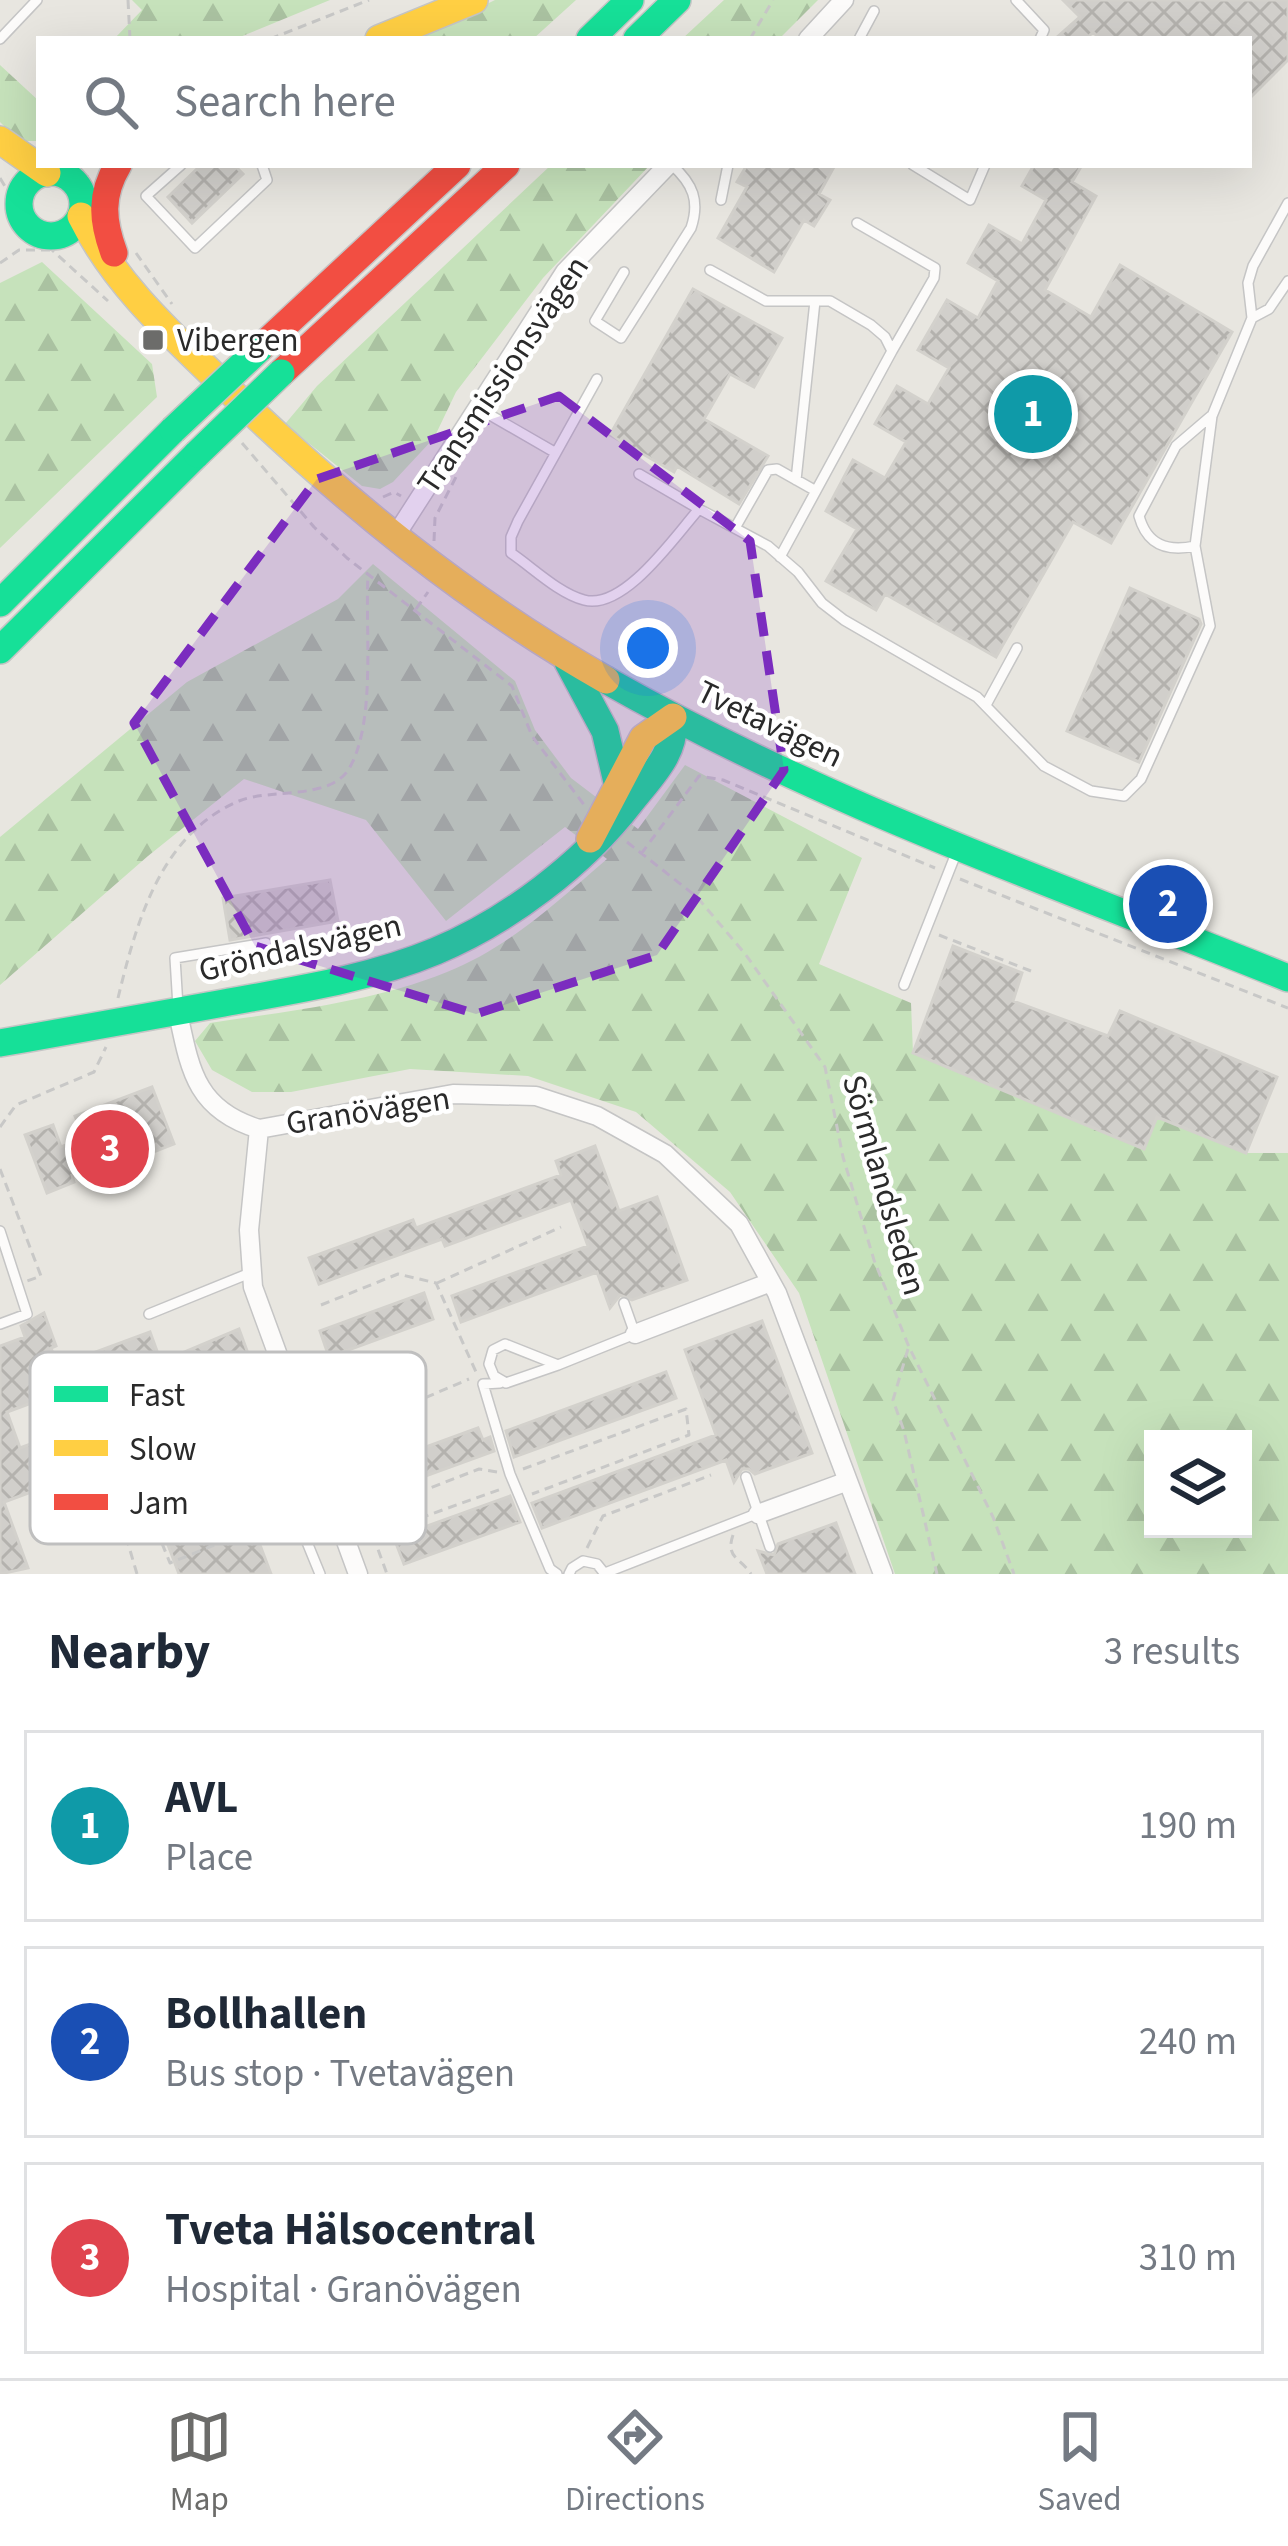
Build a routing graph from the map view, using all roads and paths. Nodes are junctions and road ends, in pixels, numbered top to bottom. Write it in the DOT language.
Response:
graph roads {
  1 [pos="128,0"];
  2 [pos="368,0"];
  3 [pos="474,0"];
  4 [pos="630,0"];
  5 [pos="677,0"];
  6 [pos="773,0"];
  7 [pos="844,0"];
  8 [pos="1016,0"];
  9 [pos="33,1"];
  10 [pos="874,11"];
  11 [pos="2,34"];
  12 [pos="130,36"];
  13 [pos="278,36"];
  14 [pos="386,36"];
  15 [pos="593,36"];
  16 [pos="640,36"];
  17 [pos="752,36"];
  18 [pos="811,36"];
  19 [pos="861,36"];
  20 [pos="1041,36"];
  21 [pos="0,140"];
  22 [pos="36,158"];
  23 [pos="0,160"];
  24 [pos="101,168"];
  25 [pos="116,168"];
  26 [pos="178,168"];
  27 [pos="263,168"];
  28 [pos="454,168"];
  29 [pos="503,168"];
  30 [pos="667,168"];
  31 [pos="673,168"];
  32 [pos="727,168"];
  33 [pos="919,168"];
  34 [pos="984,168"];
  35 [pos="59,170"];
  36 [pos="21,192"];
  37 [pos="721,200"];
  38 [pos="1288,203"];
  39 [pos="81,204"];
  40 [pos="857,224"];
  41 [pos="56,243"];
  42 [pos="0,263"];
  43 [pos="710,270"];
  44 [pos="624,272"];
  45 [pos="1288,280"];
  46 [pos="126,286"];
  47 [pos="815,302"];
  48 [pos="1252,318"];
  49 [pos="892,351"];
  50 [pos="597,380"];
  51 [pos="478,408"];
  52 [pos="1211,416"];
  53 [pos="556,453"];
  54 [pos="467,458"];
  55 [pos="639,474"];
  56 [pos="796,480"];
  57 [pos="816,490"];
  58 [pos="699,509"];
  59 [pos="735,528"];
  60 [pos="394,538"];
  61 [pos="1195,546"];
  62 [pos="780,557"];
  63 [pos="441,573"];
  64 [pos="368,576"];
  65 [pos="0,603"];
  66 [pos="1017,648"];
  67 [pos="0,650"];
  68 [pos="566,658"];
  69 [pos="986,705"];
  70 [pos="673,717"];
  71 [pos="617,782"];
  72 [pos="590,813"];
  73 [pos="621,837"];
  74 [pos="959,846"];
  75 [pos="586,849"];
  76 [pos="926,930"];
  77 [pos="266,943"];
  78 [pos="1031,971"];
  79 [pos="1288,978"];
  80 [pos="904,986"];
  81 [pos="118,1000"];
  82 [pos="178,1013"];
  83 [pos="0,1043"];
  84 [pos="106,1047"];
  85 [pos="0,1127"];
  86 [pos="259,1129"];
  87 [pos="0,1169"];
  88 [pos="561,1227"];
  89 [pos="0,1231"];
  90 [pos="250,1273"];
  91 [pos="771,1282"];
  92 [pos="19,1283"];
  93 [pos="436,1283"];
  94 [pos="624,1303"];
  95 [pos="321,1305"];
  96 [pos="149,1313"];
  97 [pos="0,1324"];
  98 [pos="635,1334"];
  99 [pos="462,1347"];
  100 [pos="909,1347"];
  101 [pos="278,1352"];
  102 [pos="490,1360"];
  103 [pos="558,1365"];
  104 [pos="506,1383"];
  105 [pos="426,1394"];
  106 [pos="711,1474"];
  107 [pos="746,1478"];
  108 [pos="512,1479"];
  109 [pos="848,1481"];
  110 [pos="426,1489"];
  111 [pos="519,1499"];
  112 [pos="426,1514"];
  113 [pos="758,1514"];
  114 [pos="738,1522"];
  115 [pos="128,1544"];
  116 [pos="163,1544"];
  117 [pos="217,1544"];
  118 [pos="308,1544"];
  119 [pos="347,1544"];
  120 [pos="376,1544"];
  121 [pos="770,1547"];
  122 [pos="583,1561"];
  123 [pos="137,1574"];
  124 [pos="320,1574"];
  125 [pos="358,1574"];
  126 [pos="387,1574"];
  127 [pos="557,1574"];
  128 [pos="569,1574"];
  129 [pos="605,1574"];
  130 [pos="752,1574"];
  131 [pos="883,1574"];
  132 [pos="937,1574"];
  133 [pos="1013,1574"];
  1 -- 12 [label="path"];
  2 -- 13 [label="path"];
  3 -- 14 [label="main road"];
  4 -- 15 [label="main road"];
  5 -- 16 [label="main road"];
  6 -- 17 [label="path"];
  7 -- 18 [label="street"];
  8 -- 20 [label="lane"];
  9 -- 11 [label="lane"];
  10 -- 19 [label="lane"];
  21 -- 22 [label="main road"];
  23 -- 36 [label="main road"];
  24 -- 39 [label="main road"];
  25 -- 46 [label="main road"];
  26 -- 27 [label="lane"];
  28 -- 65 [label="main road, bridge"];
  29 -- 67 [label="main road, bridge"];
  30 -- 51 [label="street, Transmissionsvägen"];
  31 -- 44 [label="lane"];
  32 -- 37 [label="lane"];
  33 -- 34 [label="lane"];
  35 -- 36 [label="main road"];
  35 -- 39 [label="main road"];
  36 -- 41 [label="main road"];
  38 -- 48 [label="lane"];
  39 -- 41 [label="main road"];
  39 -- 46 [label="main road, Tvetavägen"];
  40 -- 49 [label="lane"];
  41 -- 42 [label="path"];
  41 -- 46 [label="main road, Tvetavägen"];
  43 -- 47 [label="lane"];
  45 -- 48 [label="lane"];
  46 -- 60 [label="main road, Tvetavägen"];
  47 -- 49 [label="lane"];
  47 -- 56 [label="lane"];
  48 -- 52 [label="lane"];
  49 -- 57 [label="lane"];
  50 -- 53 [label="lane"];
  51 -- 53 [label="lane"];
  51 -- 60 [label="street, Transmissionsvägen"];
  52 -- 61 [label="lane"];
  52 -- 61 [label="lane"];
  53 -- 58 [label="lane"];
  54 -- 63 [label="path"];
  55 -- 58 [label="lane"];
  56 -- 57 [label="lane"];
  56 -- 59 [label="lane"];
  57 -- 62 [label="lane"];
  58 -- 59 [label="lane"];
  59 -- 62 [label="lane"];
  60 -- 63 [label="main road, Tvetavägen"];
  61 -- 69 [label="lane"];
  62 -- 69 [label="lane"];
  63 -- 68 [label="main road, Tvetavägen"];
  63 -- 72 [label="path"];
  64 -- 81 [label="path"];
  66 -- 69 [label="lane"];
  68 -- 70 [label="main road, Tvetavägen"];
  68 -- 71 [label="main road"];
  70 -- 71 [label="main road, Gröndalsvägen"];
  70 -- 74 [label="main road, Tvetavägen"];
  70 -- 75 [label="main road, Gröndalsvägen"];
  71 -- 75 [label="main road, Gröndalsvägen"];
  73 -- 100 [label="path, Sörmlandsleden"];
  74 -- 76 [label="lane"];
  74 -- 79 [label="main road, Tvetavägen"];
  75 -- 82 [label="main road, Gröndalsvägen"];
  76 -- 78 [label="path"];
  76 -- 80 [label="lane"];
  77 -- 82 [label="lane"];
  82 -- 83 [label="main road, Gröndalsvägen"];
  82 -- 86 [label="street, Granövägen"];
  84 -- 85 [label="path"];
  86 -- 90 [label="street"];
  86 -- 91 [label="street, Granövägen"];
  87 -- 92 [label="path"];
  88 -- 93 [label="path"];
  89 -- 92 [label="lane"];
  90 -- 96 [label="lane"];
  90 -- 101 [label="street"];
  91 -- 98 [label="street"];
  91 -- 109 [label="street, Granövägen"];
  92 -- 97 [label="lane"];
  93 -- 95 [label="path"];
  93 -- 99 [label="path"];
  94 -- 98 [label="lane"];
  98 -- 103 [label="lane"];
  99 -- 102 [label="path"];
  99 -- 105 [label="path"];
  100 -- 132 [label="path"];
  100 -- 133 [label="path, Sörmlandsleden"];
  102 -- 103 [label="lane"];
  102 -- 104 [label="lane"];
  103 -- 104 [label="lane"];
  104 -- 108 [label="lane"];
  106 -- 122 [label="path"];
  107 -- 113 [label="lane"];
  108 -- 110 [label="path"];
  108 -- 111 [label="lane"];
  108 -- 111 [label="path"];
  108 -- 112 [label="path"];
  109 -- 113 [label="street"];
  109 -- 131 [label="street, Granövägen"];
  111 -- 127 [label="lane"];
  113 -- 114 [label="lane"];
  113 -- 121 [label="lane"];
  114 -- 129 [label="lane"];
  114 -- 130 [label="path"];
  115 -- 123 [label="path"];
  116 -- 117 [label="path"];
  118 -- 124 [label="lane"];
  119 -- 125 [label="street"];
  120 -- 126 [label="path"];
  122 -- 128 [label="lane"];
  122 -- 129 [label="lane"];
}
